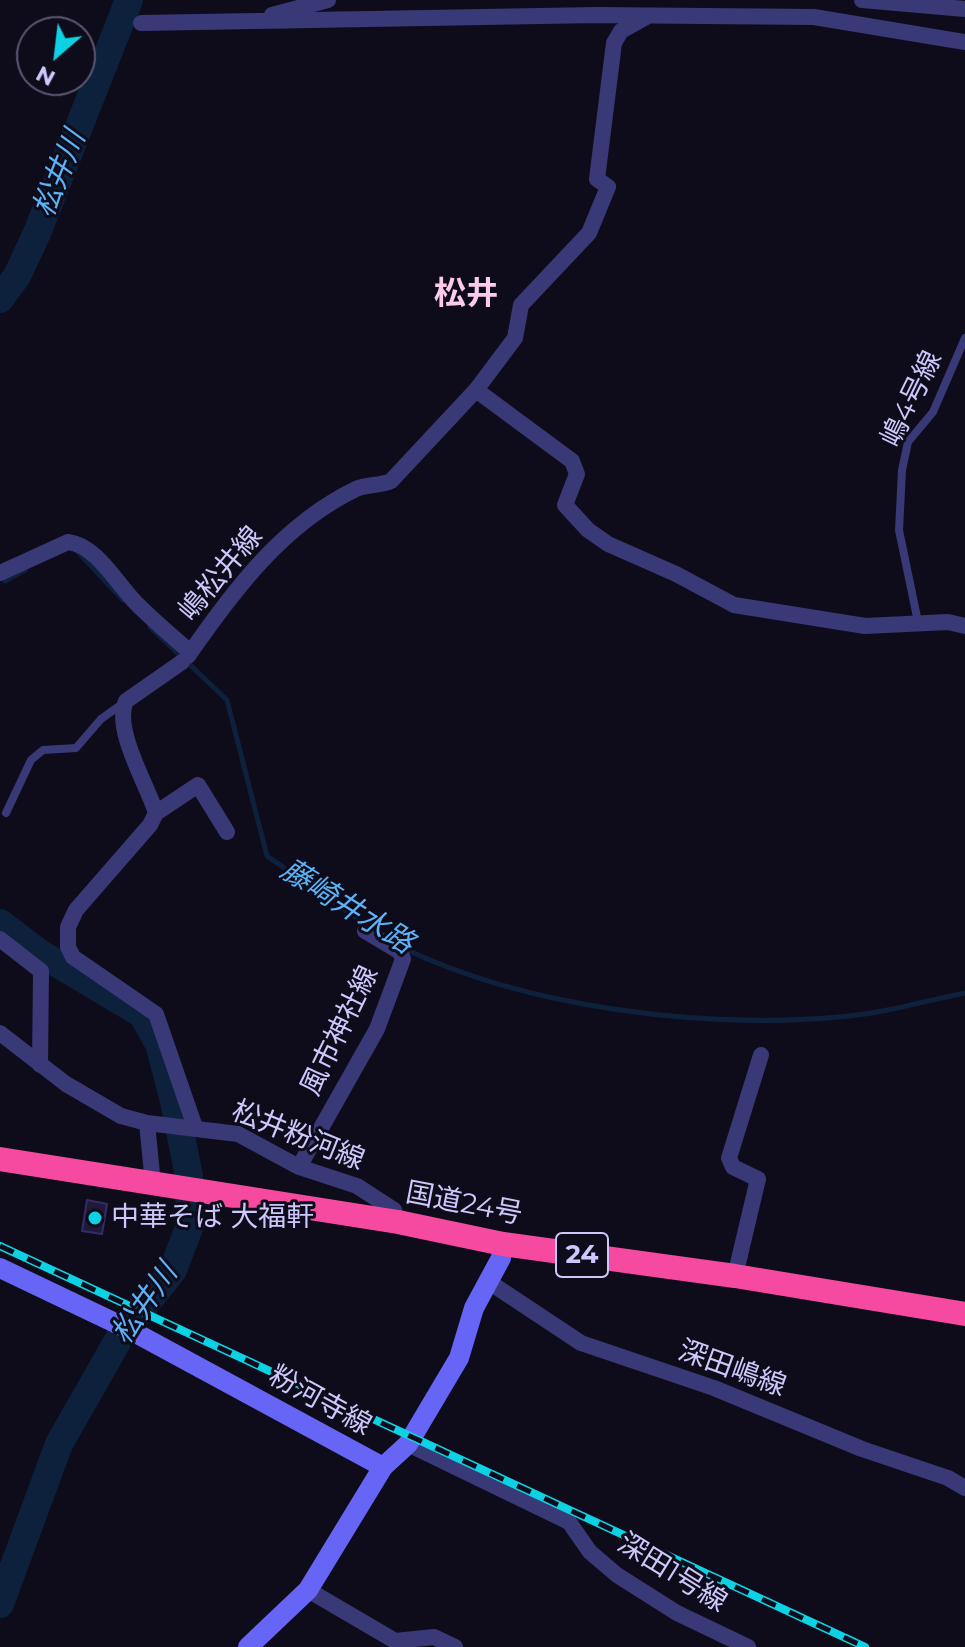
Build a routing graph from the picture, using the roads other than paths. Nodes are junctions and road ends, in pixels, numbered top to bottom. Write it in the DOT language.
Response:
graph roads {
  1 [pos="328,0"];
  2 [pos="862,0"];
  3 [pos="965,9"];
  4 [pos="649,15"];
  5 [pos="245,22"];
  6 [pos="141,23"];
  7 [pos="965,42"];
  8 [pos="965,338"];
  9 [pos="476,390"];
  10 [pos="0,573"];
  11 [pos="918,622"];
  12 [pos="965,626"];
  13 [pos="187,657"];
  14 [pos="126,701"];
  15 [pos="6,813"];
  16 [pos="156,813"];
  17 [pos="227,832"];
  18 [pos="365,931"];
  19 [pos="0,939"];
  20 [pos="0,1033"];
  21 [pos="761,1055"];
  22 [pos="40,1065"];
  23 [pos="150,1123"];
  24 [pos="191,1127"];
  25 [pos="0,1159"];
  26 [pos="299,1167"];
  27 [pos="158,1185"];
  28 [pos="398,1222"];
  29 [pos="503,1244"];
  30 [pos="0,1268"];
  31 [pos="735,1276"];
  32 [pos="489,1282"];
  33 [pos="965,1314"];
  34 [pos="408,1444"];
  35 [pos="383,1467"];
  36 [pos="965,1488"];
  37 [pos="308,1590"];
  38 [pos="248,1647"];
  39 [pos="455,1647"];
  40 [pos="748,1647"];
  1 -- 5 [label="street"];
  2 -- 3 [label="street"];
  4 -- 5 [label="street"];
  4 -- 7 [label="street"];
  4 -- 9 [label="street, 嶋松井線"];
  5 -- 6 [label="street"];
  8 -- 11 [label="lane, 嶋4号線"];
  9 -- 11 [label="street"];
  9 -- 13 [label="street, 嶋松井線"];
  10 -- 13 [label="street"];
  11 -- 12 [label="street"];
  13 -- 14 [label="street, 嶋松井線"];
  14 -- 15 [label="lane"];
  14 -- 16 [label="street"];
  16 -- 17 [label="street"];
  16 -- 24 [label="street"];
  18 -- 26 [label="street, 風市神社線"];
  19 -- 22 [label="street"];
  20 -- 22 [label="street, 松井粉河線"];
  21 -- 31 [label="street"];
  22 -- 23 [label="street, 松井粉河線"];
  23 -- 24 [label="street, 松井粉河線"];
  23 -- 27 [label="street"];
  24 -- 26 [label="street, 松井粉河線"];
  25 -- 27 [label="highway, 国道24号 / 24"];
  26 -- 28 [label="street, 松井粉河線"];
  27 -- 28 [label="highway, 国道24号 / 24"];
  28 -- 29 [label="highway, 国道24号 / 24"];
  29 -- 31 [label="highway, 国道24号 / 24"];
  29 -- 32 [label="main road, 粉河寺線"];
  30 -- 35 [label="main road, 粉河寺線"];
  31 -- 33 [label="highway, 国道24号 / 24"];
  32 -- 34 [label="main road, 粉河寺線"];
  32 -- 36 [label="street, 深田嶋線"];
  34 -- 35 [label="main road, 粉河寺線"];
  34 -- 40 [label="street, 深田1号線"];
  35 -- 37 [label="main road"];
  37 -- 38 [label="main road"];
  37 -- 39 [label="street"];
}
